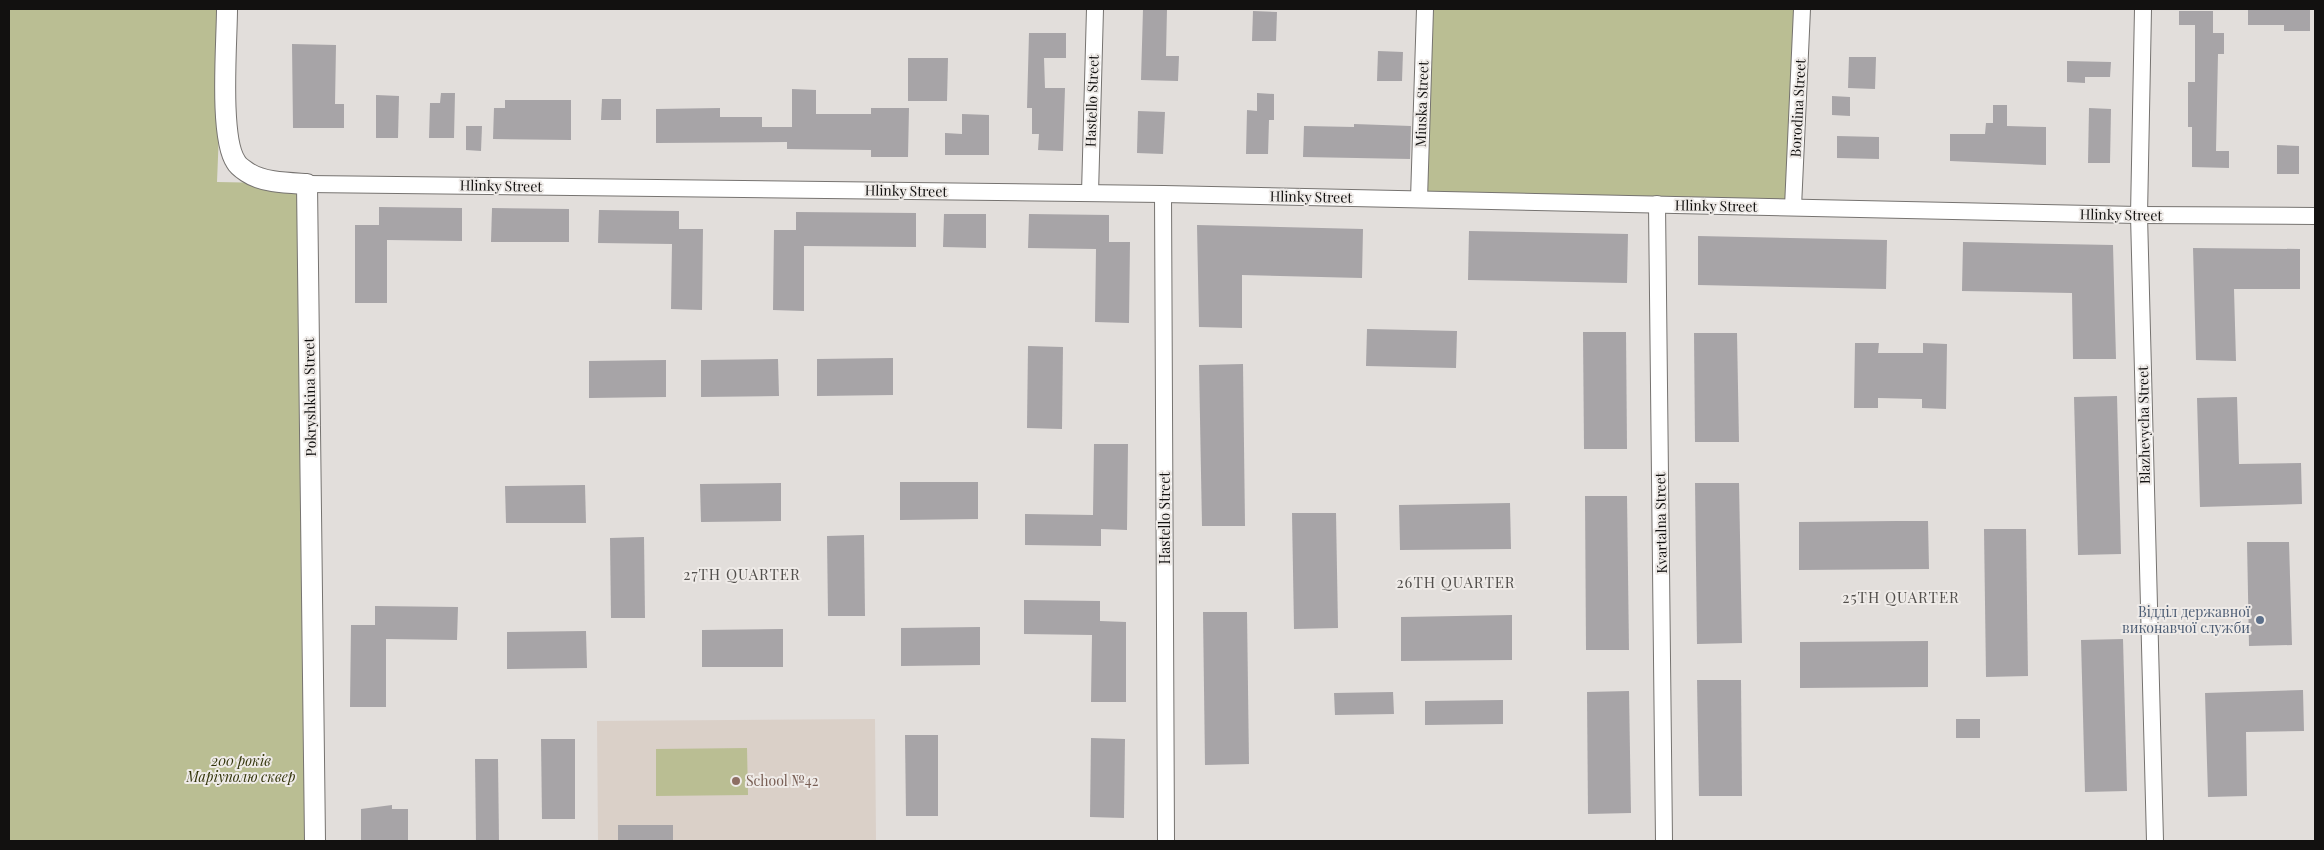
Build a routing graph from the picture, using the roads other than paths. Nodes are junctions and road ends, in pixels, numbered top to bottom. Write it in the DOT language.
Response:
graph roads {
  1 [pos="227,9"];
  2 [pos="1095,9"];
  3 [pos="1425,9"];
  4 [pos="1802,9"];
  5 [pos="2143,9"];
  6 [pos="308,184"];
  7 [pos="1090,193"];
  8 [pos="1163,194"];
  9 [pos="1419,199"];
  10 [pos="1657,204"];
  11 [pos="1793,207"];
  12 [pos="2139,215"];
  13 [pos="2315,216"];
  14 [pos="314,841"];
  15 [pos="1166,841"];
  16 [pos="1664,841"];
  17 [pos="2155,841"];
  1 -- 6 [label="street"];
  2 -- 7 [label="street, Hastello Street"];
  3 -- 9 [label="street, Miuska Street"];
  4 -- 11 [label="street, Borodina Street"];
  5 -- 12 [label="street, Blazhevycha Street"];
  6 -- 7 [label="street, Hlinky Street"];
  6 -- 14 [label="street, Pokryshkina Street"];
  7 -- 8 [label="street, Hlinky Street"];
  8 -- 9 [label="street, Hlinky Street"];
  8 -- 15 [label="street, Hastello Street"];
  9 -- 10 [label="street, Hlinky Street"];
  10 -- 11 [label="street, Hlinky Street"];
  10 -- 16 [label="street, Kvartalna Street"];
  11 -- 12 [label="street, Hlinky Street"];
  12 -- 13 [label="street, Hlinky Street"];
  12 -- 17 [label="street, Blazhevycha Street"];
}
